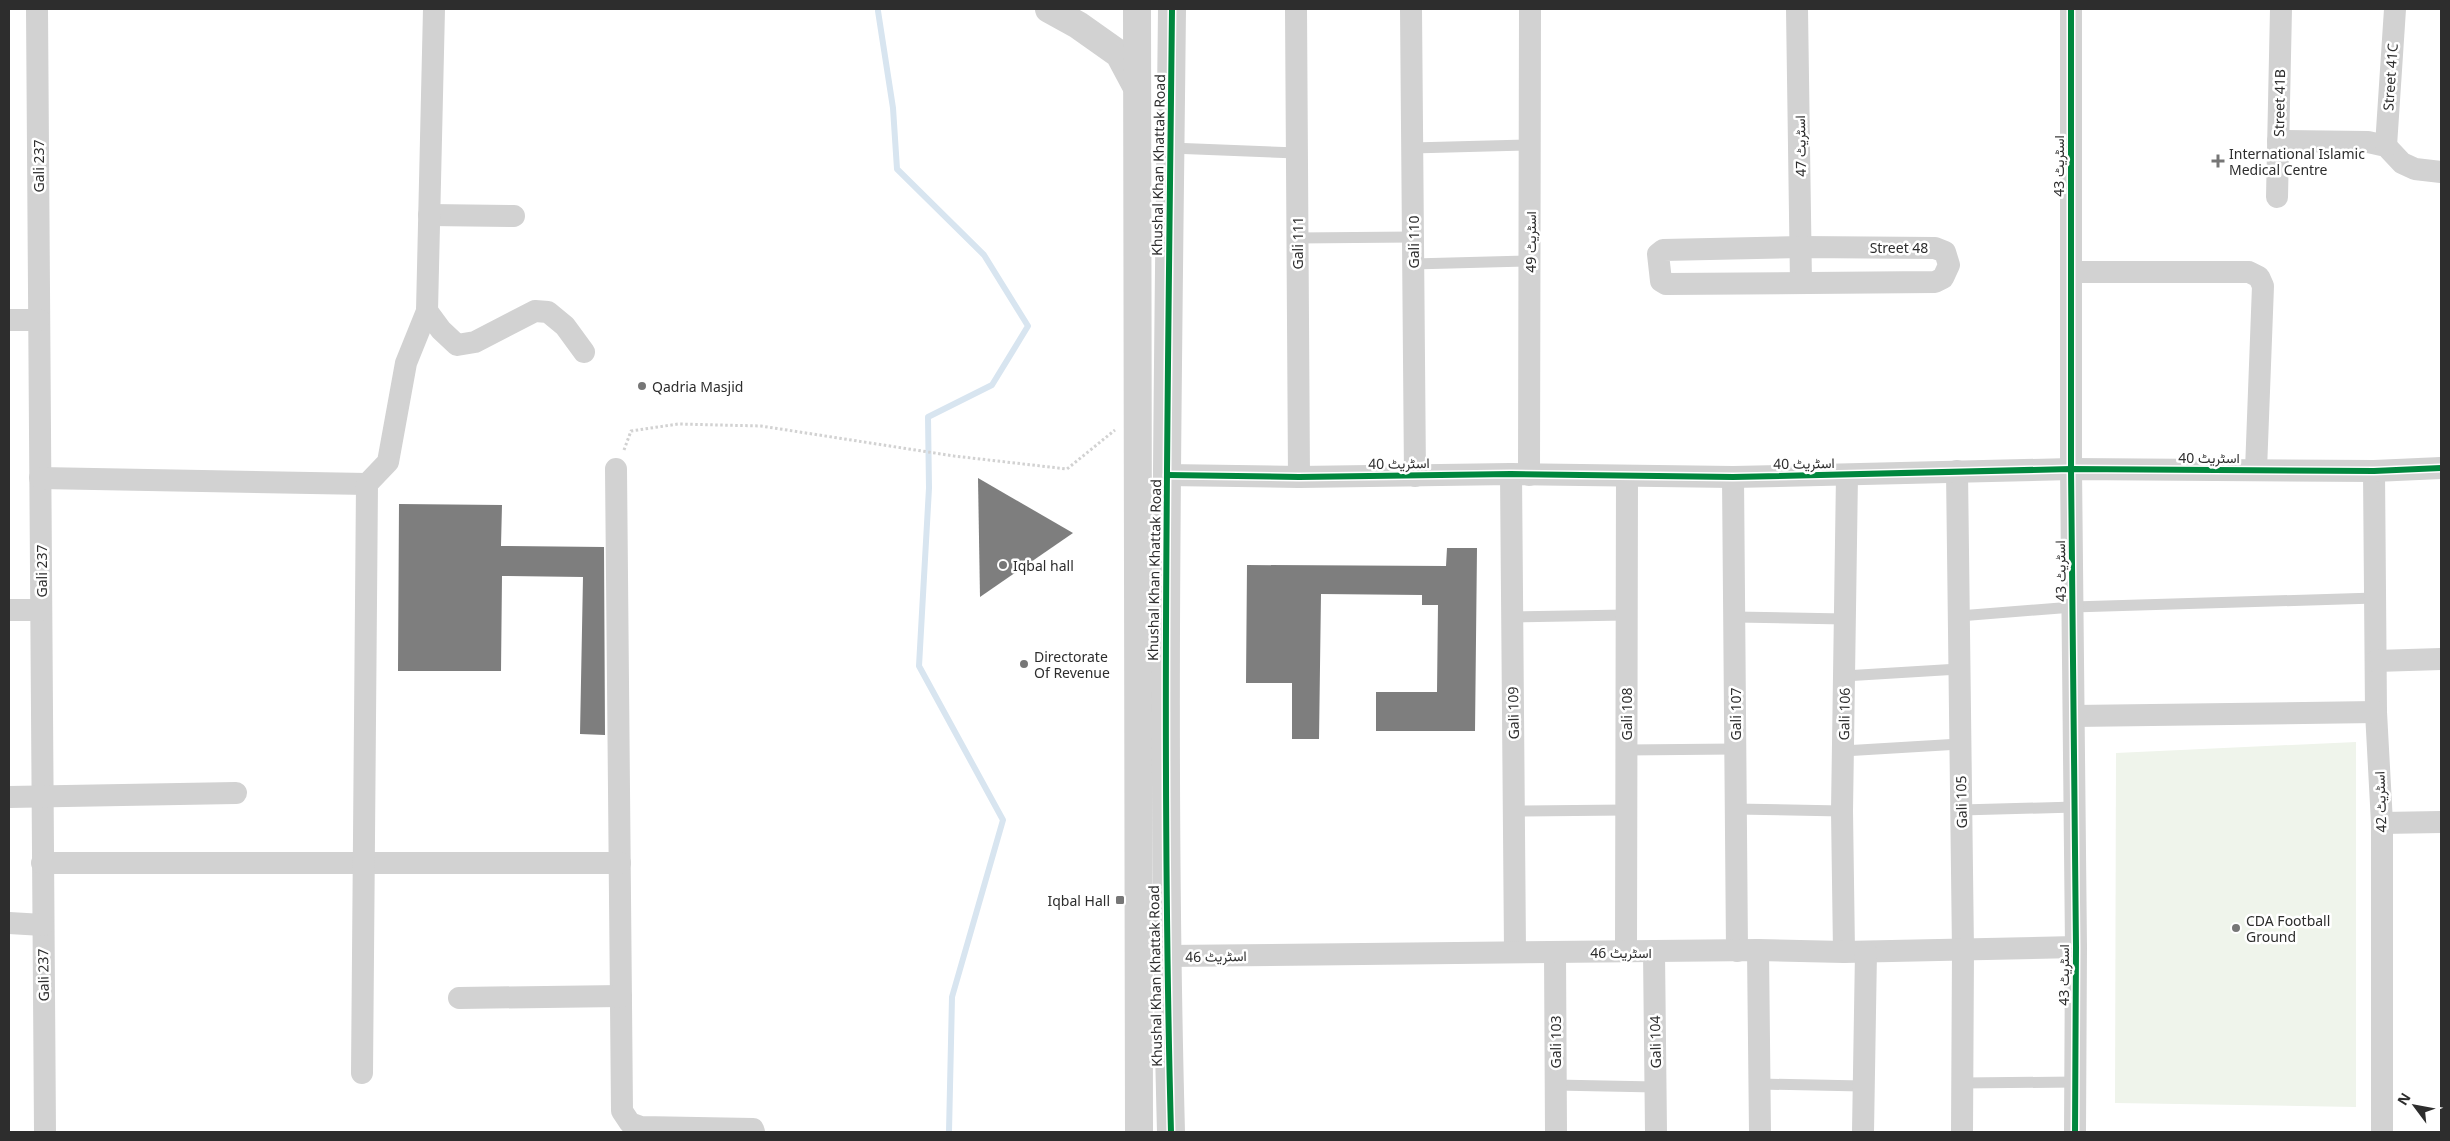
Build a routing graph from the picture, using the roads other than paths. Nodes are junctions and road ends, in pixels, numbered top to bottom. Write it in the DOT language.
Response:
graph roads {
  1 [pos="37,9"];
  2 [pos="434,9"];
  3 [pos="1049,9"];
  4 [pos="1137,9"];
  5 [pos="1172,9"];
  6 [pos="1296,9"];
  7 [pos="1411,9"];
  8 [pos="1530,9"];
  9 [pos="1796,9"];
  10 [pos="2071,9"];
  11 [pos="2281,9"];
  12 [pos="2395,9"];
  13 [pos="1137,88"];
  14 [pos="2278,141"];
  15 [pos="1530,145"];
  16 [pos="2386,146"];
  17 [pos="1171,148"];
  18 [pos="1412,148"];
  19 [pos="1297,153"];
  20 [pos="2441,172"];
  21 [pos="2277,197"];
  22 [pos="429,216"];
  23 [pos="514,216"];
  24 [pos="1413,237"];
  25 [pos="1297,238"];
  26 [pos="1801,247"];
  27 [pos="1530,261"];
  28 [pos="1413,264"];
  29 [pos="2071,272"];
  30 [pos="1801,283"];
  31 [pos="427,311"];
  32 [pos="9,320"];
  33 [pos="39,320"];
  34 [pos="584,352"];
  35 [pos="2441,468"];
  36 [pos="616,469"];
  37 [pos="2071,469"];
  38 [pos="2256,470"];
  39 [pos="1956,471"];
  40 [pos="2374,471"];
  41 [pos="1520,474"];
  42 [pos="1167,475"];
  43 [pos="1847,475"];
  44 [pos="1415,476"];
  45 [pos="1627,476"];
  46 [pos="1733,476"];
  47 [pos="1299,477"];
  48 [pos="40,478"];
  49 [pos="367,484"];
  50 [pos="2375,598"];
  51 [pos="2073,607"];
  52 [pos="9,610"];
  53 [pos="41,610"];
  54 [pos="1626,615"];
  55 [pos="1958,616"];
  56 [pos="1512,617"];
  57 [pos="1735,617"];
  58 [pos="1845,619"];
  59 [pos="1165,623"];
  60 [pos="1138,624"];
  61 [pos="2441,659"];
  62 [pos="2376,661"];
  63 [pos="1959,669"];
  64 [pos="1844,676"];
  65 [pos="2376,712"];
  66 [pos="2074,716"];
  67 [pos="1960,744"];
  68 [pos="1735,749"];
  69 [pos="1626,750"];
  70 [pos="1843,751"];
  71 [pos="236,793"];
  72 [pos="9,797"];
  73 [pos="42,797"];
  74 [pos="2075,807"];
  75 [pos="1735,808"];
  76 [pos="1626,810"];
  77 [pos="1961,810"];
  78 [pos="1514,811"];
  79 [pos="1842,811"];
  80 [pos="2441,822"];
  81 [pos="2382,824"];
  82 [pos="42,863"];
  83 [pos="363,863"];
  84 [pos="620,863"];
  85 [pos="9,923"];
  86 [pos="42,924"];
  87 [pos="2076,947"];
  88 [pos="1747,950"];
  89 [pos="1515,951"];
  90 [pos="1963,951"];
  91 [pos="1556,952"];
  92 [pos="1626,952"];
  93 [pos="1654,952"];
  94 [pos="1855,952"];
  95 [pos="1166,956"];
  96 [pos="621,996"];
  97 [pos="459,998"];
  98 [pos="362,1073"];
  99 [pos="2075,1082"];
  100 [pos="1962,1083"];
  101 [pos="1760,1084"];
  102 [pos="1555,1085"];
  103 [pos="1862,1086"];
  104 [pos="1656,1087"];
  105 [pos="45,1132"];
  106 [pos="754,1132"];
  107 [pos="1139,1132"];
  108 [pos="1171,1132"];
  109 [pos="1556,1132"];
  110 [pos="1656,1132"];
  111 [pos="1760,1132"];
  112 [pos="1863,1132"];
  113 [pos="1962,1132"];
  114 [pos="2074,1132"];
  115 [pos="2382,1132"];
  1 -- 33 [label="street, Gali 237"];
  2 -- 22 [label="street"];
  3 -- 13 [label="street"];
  4 -- 13 [label="street, Khushal Khan Khattak Road"];
  5 -- 17 [label="street, Khushal Khan Khattak Road"];
  6 -- 19 [label="street, Gali 111"];
  7 -- 18 [label="street, Gali 110"];
  8 -- 15 [label="street, اسٹریٹ 49"];
  9 -- 26 [label="street, اسٹریٹ 47"];
  10 -- 29 [label="street, اسٹریٹ 43"];
  11 -- 14 [label="street, Street 41B"];
  12 -- 16 [label="street, Street 41C"];
  13 -- 60 [label="street, Khushal Khan Khattak Road"];
  14 -- 16 [label="street"];
  14 -- 21 [label="street, Street 41B"];
  15 -- 18 [label="lane"];
  15 -- 27 [label="street, اسٹریٹ 49"];
  16 -- 20 [label="street"];
  17 -- 19 [label="lane"];
  17 -- 42 [label="street, Khushal Khan Khattak Road"];
  18 -- 24 [label="street, Gali 110"];
  19 -- 25 [label="street, Gali 111"];
  22 -- 23 [label="street"];
  22 -- 31 [label="street"];
  24 -- 25 [label="lane"];
  24 -- 28 [label="street, Gali 110"];
  25 -- 47 [label="street, Gali 111"];
  26 -- 30 [label="street, اسٹریٹ 47"];
  26 -- 30 [label="street, Street 48"];
  26 -- 30 [label="street, Street 48"];
  27 -- 28 [label="lane"];
  27 -- 41 [label="street, اسٹریٹ 49"];
  28 -- 44 [label="street, Gali 110"];
  29 -- 37 [label="street, اسٹریٹ 43"];
  29 -- 38 [label="street"];
  31 -- 34 [label="street"];
  31 -- 49 [label="street"];
  32 -- 33 [label="street"];
  33 -- 48 [label="street, Gali 237"];
  35 -- 40 [label="street, اسٹریٹ 40"];
  36 -- 84 [label="street"];
  37 -- 38 [label="street, اسٹریٹ 40"];
  37 -- 39 [label="street, اسٹریٹ 40"];
  37 -- 51 [label="street, اسٹریٹ 43"];
  38 -- 40 [label="street, اسٹریٹ 40"];
  39 -- 43 [label="street, اسٹریٹ 40"];
  39 -- 55 [label="street, Gali 105"];
  40 -- 50 [label="street, اسٹریٹ 42"];
  41 -- 44 [label="street, اسٹریٹ 40"];
  41 -- 45 [label="street, اسٹریٹ 40"];
  41 -- 56 [label="street, Gali 109"];
  42 -- 47 [label="street, اسٹریٹ 40"];
  42 -- 59 [label="street, Khushal Khan Khattak Road"];
  43 -- 46 [label="street, اسٹریٹ 40"];
  43 -- 58 [label="street, Gali 106"];
  44 -- 47 [label="street, اسٹریٹ 40"];
  45 -- 46 [label="street, اسٹریٹ 40"];
  45 -- 54 [label="street, Gali 108"];
  46 -- 57 [label="street, Gali 107"];
  48 -- 49 [label="street"];
  48 -- 53 [label="street, Gali 237"];
  49 -- 83 [label="street"];
  50 -- 51 [label="lane"];
  50 -- 62 [label="street, اسٹریٹ 42"];
  51 -- 55 [label="lane"];
  51 -- 66 [label="street, اسٹریٹ 43"];
  52 -- 53 [label="street"];
  53 -- 73 [label="street, Gali 237"];
  54 -- 56 [label="lane"];
  54 -- 69 [label="street, Gali 108"];
  55 -- 63 [label="street, Gali 105"];
  56 -- 78 [label="street, Gali 109"];
  57 -- 58 [label="lane"];
  57 -- 68 [label="street, Gali 107"];
  58 -- 64 [label="street, Gali 106"];
  59 -- 60 [label="street"];
  59 -- 95 [label="street, Khushal Khan Khattak Road"];
  60 -- 107 [label="street, Khushal Khan Khattak Road"];
  61 -- 62 [label="street"];
  62 -- 65 [label="street, اسٹریٹ 42"];
  63 -- 64 [label="lane"];
  63 -- 67 [label="street, Gali 105"];
  64 -- 70 [label="street, Gali 106"];
  65 -- 66 [label="street"];
  65 -- 81 [label="street, اسٹریٹ 42"];
  66 -- 74 [label="street, اسٹریٹ 43"];
  67 -- 70 [label="lane"];
  67 -- 77 [label="street, Gali 105"];
  68 -- 69 [label="lane"];
  68 -- 75 [label="street, Gali 107"];
  69 -- 76 [label="street, Gali 108"];
  70 -- 79 [label="street, Gali 106"];
  71 -- 73 [label="street"];
  72 -- 73 [label="street"];
  73 -- 82 [label="street, Gali 237"];
  74 -- 77 [label="lane"];
  74 -- 87 [label="street, اسٹریٹ 43"];
  75 -- 79 [label="lane"];
  75 -- 88 [label="street, Gali 107"];
  76 -- 78 [label="lane"];
  76 -- 92 [label="street, Gali 108"];
  77 -- 90 [label="street, Gali 105"];
  78 -- 89 [label="street, Gali 109"];
  79 -- 94 [label="street, Gali 106"];
  80 -- 81 [label="street"];
  81 -- 115 [label="street, اسٹریٹ 42"];
  82 -- 83 [label="street"];
  82 -- 86 [label="street, Gali 237"];
  83 -- 84 [label="street"];
  83 -- 98 [label="street"];
  84 -- 96 [label="street"];
  85 -- 86 [label="street"];
  86 -- 105 [label="street, Gali 237"];
  87 -- 90 [label="street, اسٹریٹ 46"];
  87 -- 99 [label="street, اسٹریٹ 43"];
  88 -- 93 [label="street, اسٹریٹ 46"];
  88 -- 94 [label="street, اسٹریٹ 46"];
  88 -- 101 [label="street"];
  89 -- 91 [label="street, اسٹریٹ 46"];
  89 -- 95 [label="street, اسٹریٹ 46"];
  90 -- 94 [label="street, اسٹریٹ 46"];
  90 -- 100 [label="street, Gali 105"];
  91 -- 92 [label="street, اسٹریٹ 46"];
  91 -- 102 [label="street, Gali 103"];
  92 -- 93 [label="street, اسٹریٹ 46"];
  93 -- 104 [label="street, Gali 104"];
  94 -- 103 [label="street, Gali 106"];
  95 -- 108 [label="street, Khushal Khan Khattak Road"];
  96 -- 97 [label="street"];
  96 -- 106 [label="street"];
  99 -- 100 [label="lane"];
  99 -- 114 [label="street, اسٹریٹ 43"];
  100 -- 113 [label="street, Gali 105"];
  101 -- 103 [label="lane"];
  101 -- 111 [label="street"];
  102 -- 104 [label="lane"];
  102 -- 109 [label="street, Gali 103"];
  103 -- 112 [label="street, Gali 106"];
  104 -- 110 [label="street, Gali 104"];
}
